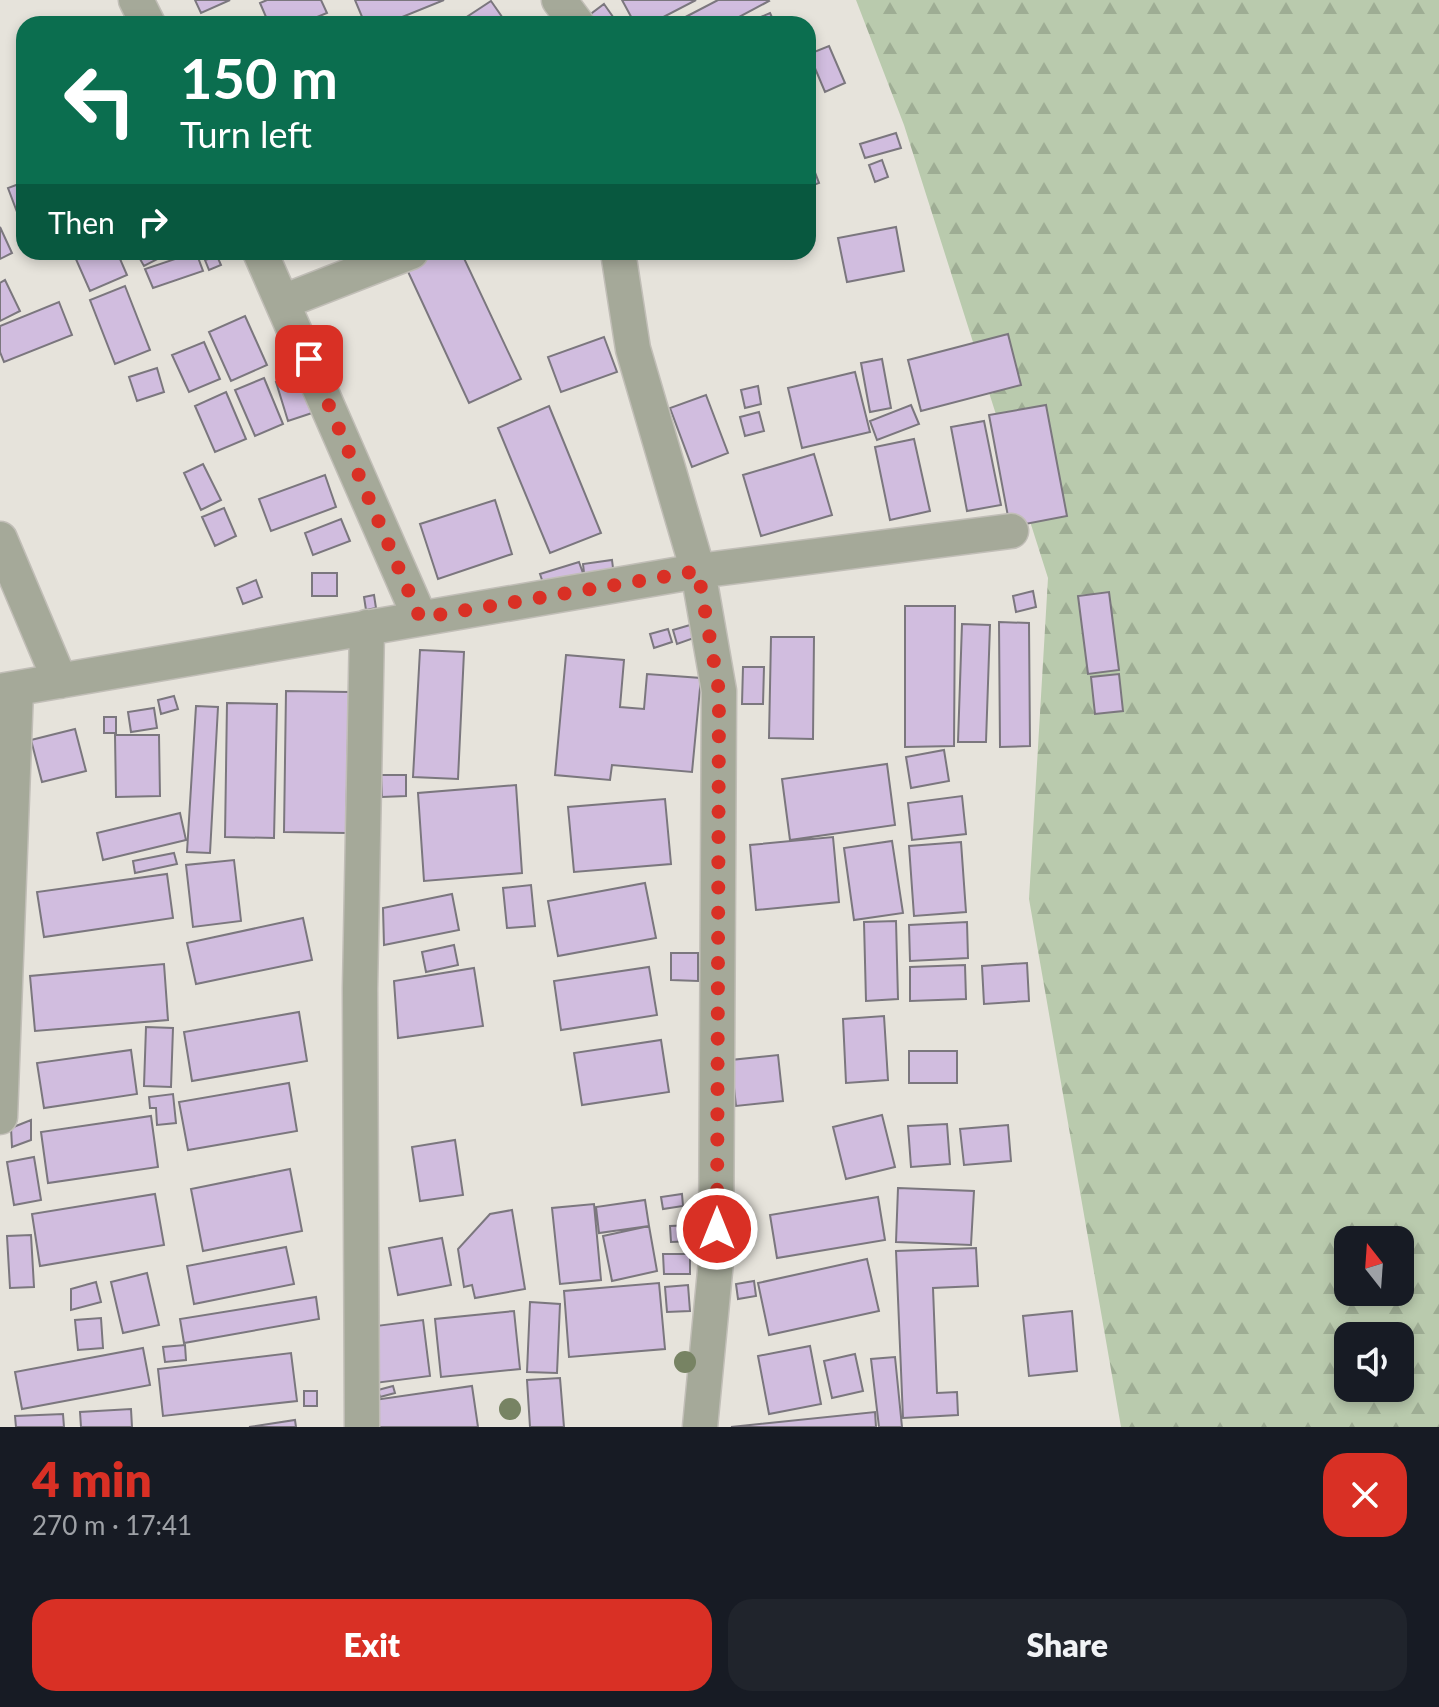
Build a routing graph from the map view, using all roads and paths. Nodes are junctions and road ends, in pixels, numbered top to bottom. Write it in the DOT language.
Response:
graph roads {
  1 [pos="264,260"];
  2 [pos="390,260"];
  3 [pos="619,260"];
  4 [pos="285,301"];
  5 [pos="1011,531"];
  6 [pos="0,539"];
  7 [pos="698,571"];
  8 [pos="420,618"];
  9 [pos="367,627"];
  10 [pos="60,681"];
  11 [pos="8,690"];
  12 [pos="0,1117"];
  13 [pos="362,1427"];
  14 [pos="700,1427"];
  1 -- 4 [label="street"];
  2 -- 4 [label="street"];
  3 -- 7 [label="street"];
  4 -- 8 [label="street"];
  5 -- 7 [label="street"];
  6 -- 10 [label="street"];
  7 -- 8 [label="street"];
  7 -- 14 [label="street"];
  8 -- 9 [label="street"];
  9 -- 10 [label="street"];
  9 -- 13 [label="street"];
  10 -- 11 [label="street"];
  11 -- 12 [label="street"];
}
